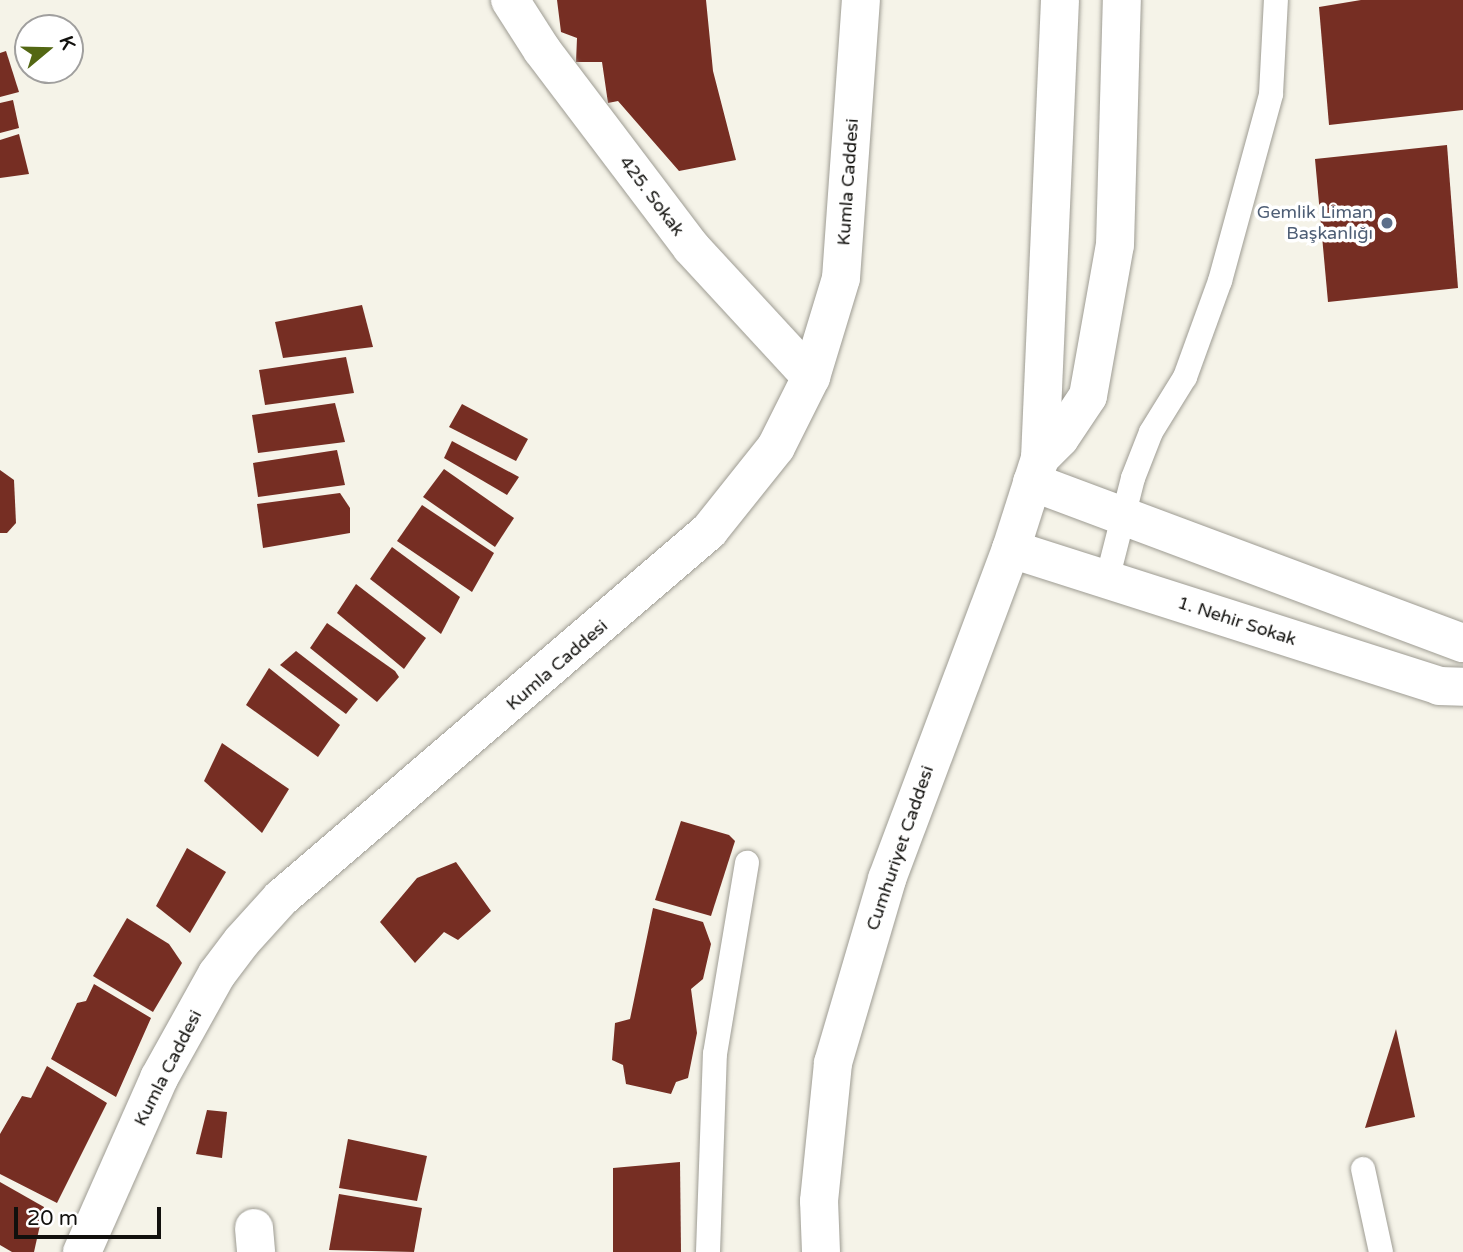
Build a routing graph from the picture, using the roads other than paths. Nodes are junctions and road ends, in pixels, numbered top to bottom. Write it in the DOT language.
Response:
graph roads {
  1 [pos="510,0"];
  2 [pos="861,0"];
  3 [pos="1060,0"];
  4 [pos="1102,0"];
  5 [pos="1122,0"];
  6 [pos="1276,0"];
  7 [pos="1118,132"];
  8 [pos="811,377"];
  9 [pos="1036,470"];
  10 [pos="1124,516"];
  11 [pos="1012,549"];
  12 [pos="1107,580"];
  13 [pos="1463,643"];
  14 [pos="1463,687"];
  15 [pos="747,863"];
  16 [pos="1363,1168"];
  17 [pos="82,1252"];
  18 [pos="708,1252"];
  19 [pos="821,1252"];
  20 [pos="1381,1252"];
  1 -- 8 [label="street, 425. Sokak"];
  2 -- 8 [label="street, Kumla Caddesi"];
  3 -- 9 [label="street"];
  4 -- 7 [label="street"];
  5 -- 7 [label="street"];
  6 -- 10 [label="lane"];
  7 -- 9 [label="street"];
  8 -- 17 [label="street, Kumla Caddesi"];
  9 -- 10 [label="street"];
  9 -- 11 [label="street, Cumhuriyet Caddesi"];
  10 -- 12 [label="lane"];
  10 -- 13 [label="street"];
  11 -- 12 [label="street, 1. Nehir Sokak"];
  11 -- 19 [label="street, Cumhuriyet Caddesi"];
  12 -- 14 [label="street, 1. Nehir Sokak"];
  15 -- 18 [label="lane"];
  16 -- 20 [label="lane"];
}
